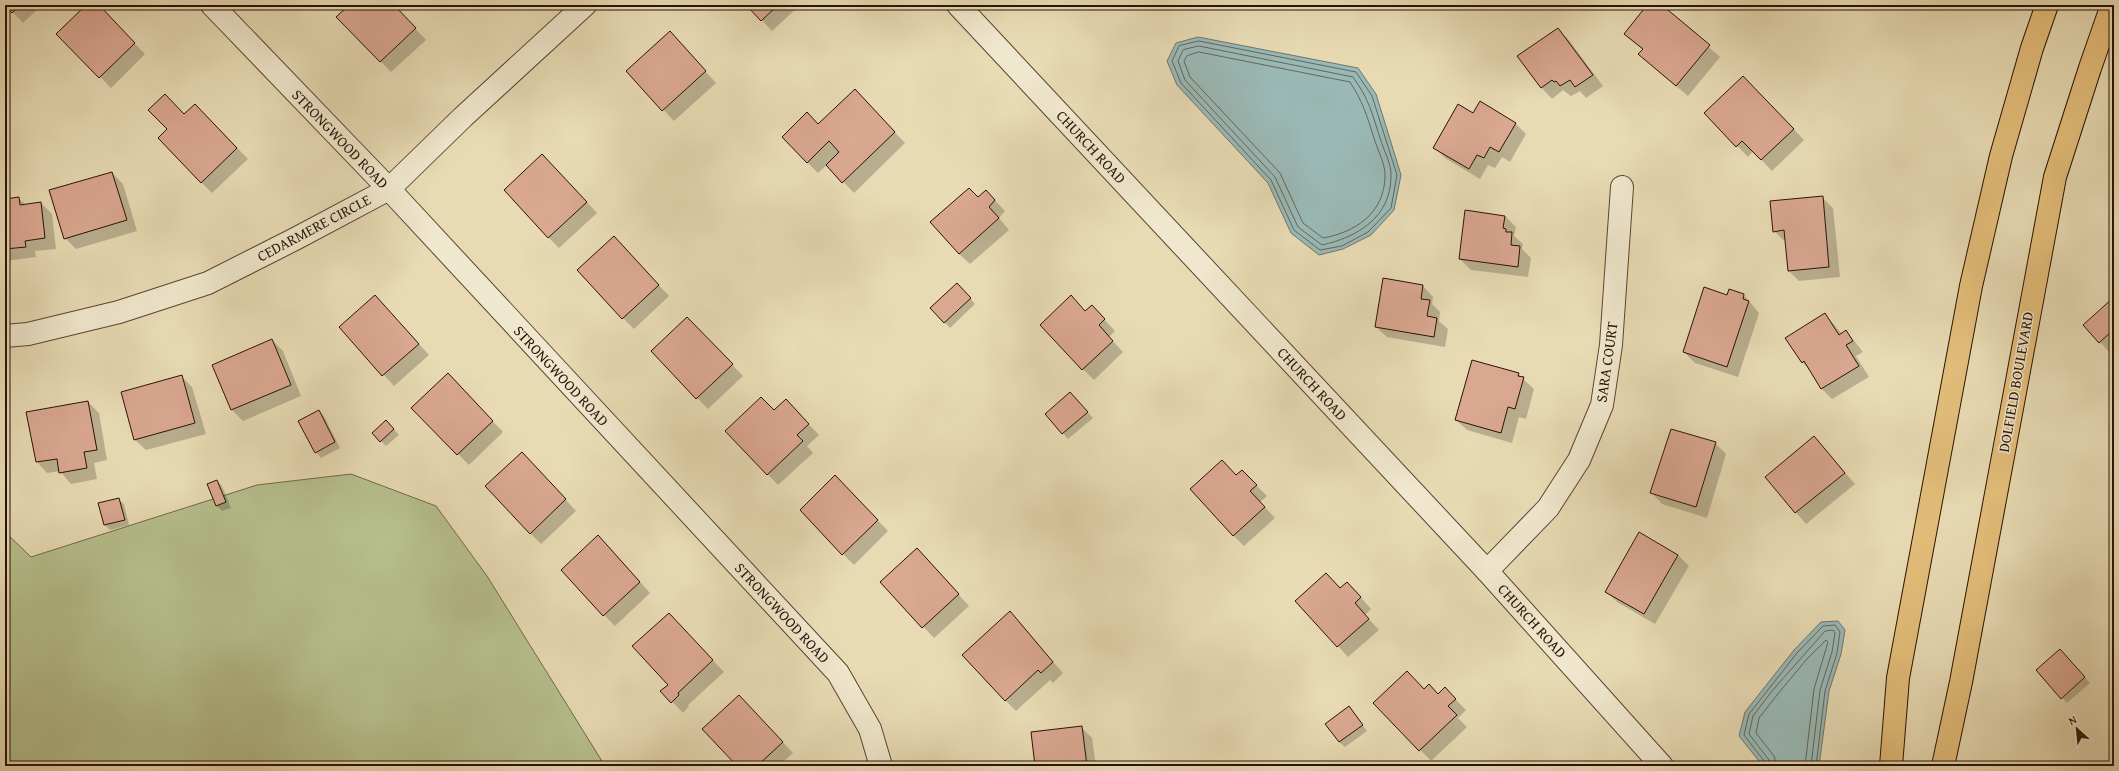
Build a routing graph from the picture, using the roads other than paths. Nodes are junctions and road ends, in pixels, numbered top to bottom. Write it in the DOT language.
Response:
graph roads {
  1 [pos="212,5"];
  2 [pos="585,5"];
  3 [pos="958,5"];
  4 [pos="2048,5"];
  5 [pos="2112,5"];
  6 [pos="1622,187"];
  7 [pos="389,189"];
  8 [pos="5,336"];
  9 [pos="1487,571"];
  10 [pos="881,766"];
  11 [pos="1662,766"];
  12 [pos="1891,766"];
  13 [pos="1943,766"];
  1 -- 7 [label="street, STRONGWOOD ROAD"];
  2 -- 7 [label="street, CEDARMERE CIRCLE"];
  3 -- 9 [label="street, CHURCH ROAD"];
  4 -- 12 [label="main road"];
  5 -- 13 [label="main road, DOLFIELD BOULEVARD"];
  6 -- 9 [label="street, SARA COURT"];
  7 -- 8 [label="street, CEDARMERE CIRCLE"];
  7 -- 10 [label="street, STRONGWOOD ROAD"];
  9 -- 11 [label="street, CHURCH ROAD"];
}
